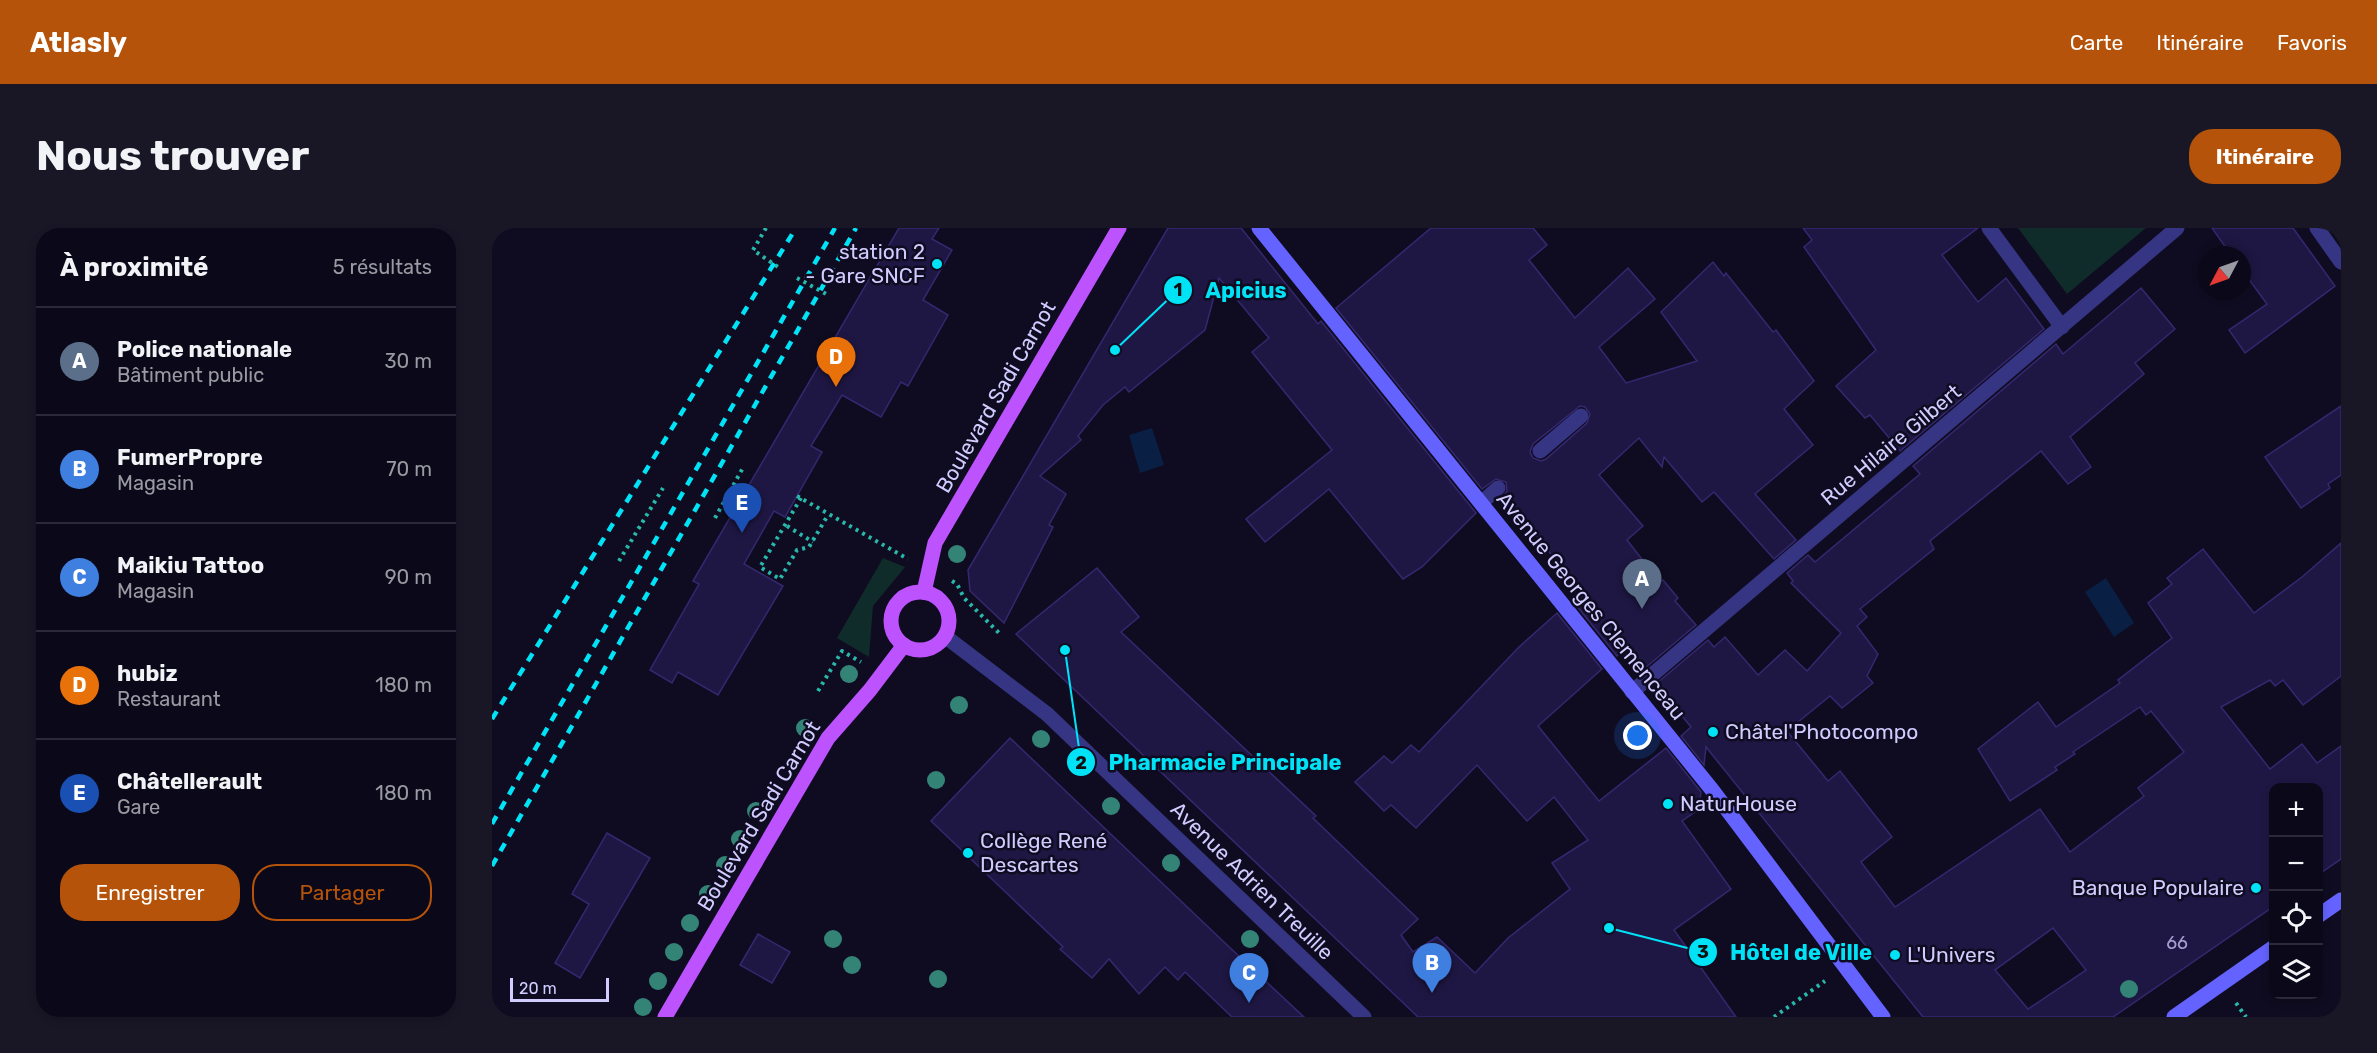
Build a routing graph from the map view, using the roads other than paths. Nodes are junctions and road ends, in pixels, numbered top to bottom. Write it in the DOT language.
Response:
graph roads {
  1 [pos="1119,228"];
  2 [pos="1259,228"];
  3 [pos="1989,228"];
  4 [pos="2177,228"];
  5 [pos="2317,228"];
  6 [pos="2341,262"];
  7 [pos="2062,327"];
  8 [pos="1581,416"];
  9 [pos="1540,451"];
  10 [pos="1498,488"];
  11 [pos="1481,503"];
  12 [pos="924,592"];
  13 [pos="946,637"];
  14 [pos="904,645"];
  15 [pos="1632,692"];
  16 [pos="2341,900"];
  17 [pos="2323,913"];
  18 [pos="2269,950"];
  19 [pos="665,1017"];
  20 [pos="1364,1017"];
  21 [pos="1883,1017"];
  22 [pos="2174,1017"];
  1 -- 12 [label="main road, Boulevard Sadi Carnot"];
  2 -- 11 [label="main road, Avenue Georges Clemenceau"];
  3 -- 7 [label="street"];
  4 -- 7 [label="street, Rue Hilaire Gilbert"];
  5 -- 6 [label="street"];
  7 -- 15 [label="street, Rue Hilaire Gilbert"];
  8 -- 9 [label="street"];
  10 -- 11 [label="street"];
  11 -- 15 [label="main road, Avenue Georges Clemenceau"];
  12 -- 13 [label="main road"];
  12 -- 14 [label="main road"];
  13 -- 14 [label="main road"];
  13 -- 20 [label="street, Avenue Adrien Treuille"];
  14 -- 19 [label="main road, Boulevard Sadi Carnot"];
  15 -- 21 [label="main road, Avenue Georges Clemenceau"];
  16 -- 17 [label="main road"];
  18 -- 22 [label="main road"];
}
